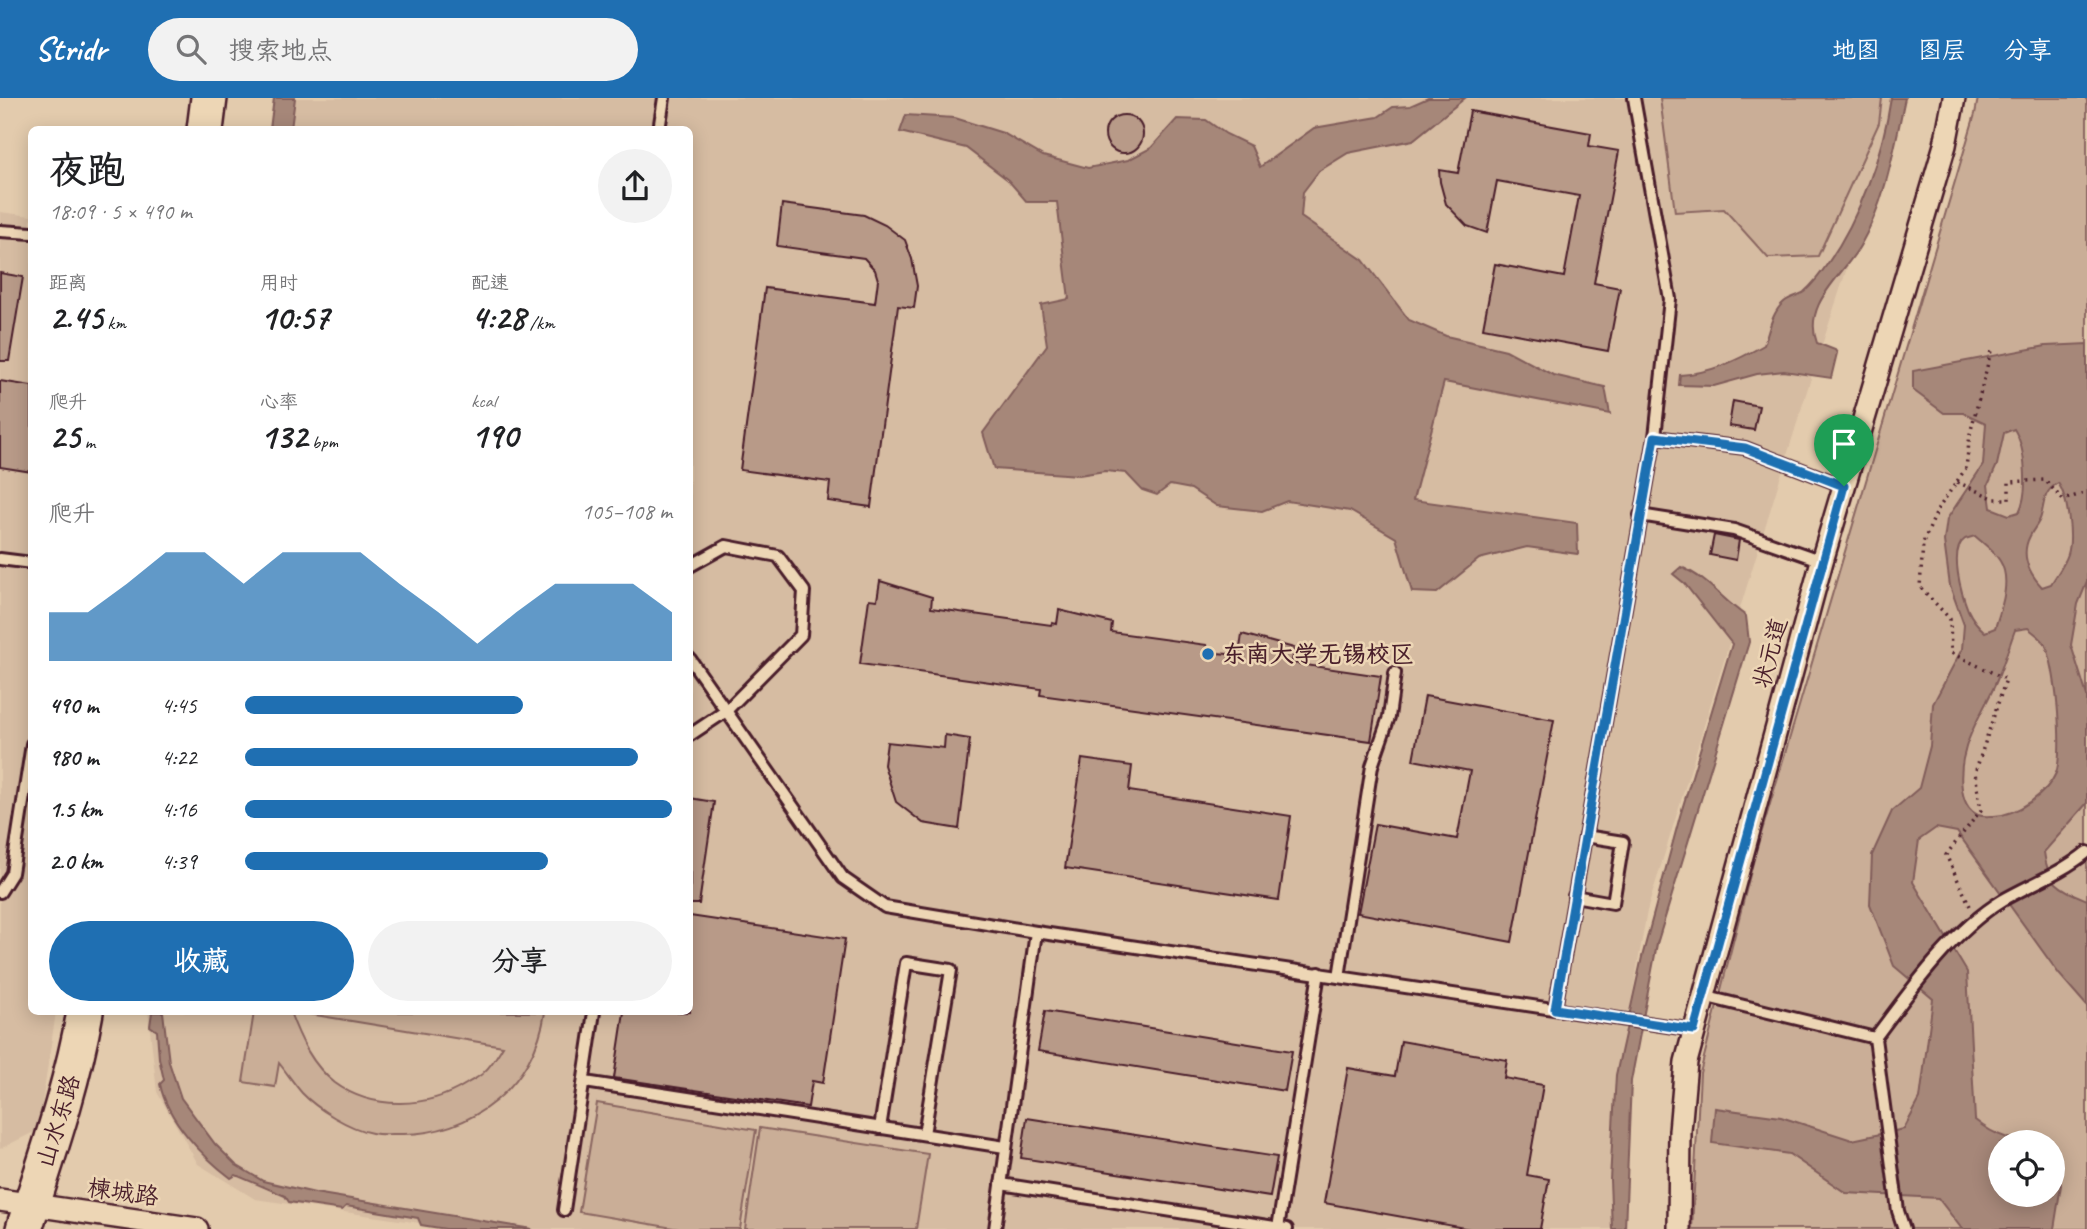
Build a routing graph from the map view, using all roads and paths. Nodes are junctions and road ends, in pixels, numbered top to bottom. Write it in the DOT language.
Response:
graph roads {
  1 [pos="209,98"];
  2 [pos="233,98"];
  3 [pos="664,98"];
  4 [pos="1634,98"];
  5 [pos="1954,98"];
  6 [pos="206,126"];
  7 [pos="230,126"];
  8 [pos="660,126"];
  9 [pos="0,231"];
  10 [pos="28,233"];
  11 [pos="1992,347"];
  12 [pos="1655,437"];
  13 [pos="1957,482"];
  14 [pos="1844,486"];
  15 [pos="2087,492"];
  16 [pos="1640,515"];
  17 [pos="0,559"];
  18 [pos="1822,561"];
  19 [pos="28,562"];
  20 [pos="693,564"];
  21 [pos="693,663"];
  22 [pos="1395,673"];
  23 [pos="726,711"];
  24 [pos="693,733"];
  25 [pos="28,770"];
  26 [pos="1585,836"];
  27 [pos="2087,852"];
  28 [pos="0,892"];
  29 [pos="1574,897"];
  30 [pos="1977,921"];
  31 [pos="1036,932"];
  32 [pos="1319,973"];
  33 [pos="1339,977"];
  34 [pos="1703,996"];
  35 [pos="1555,1009"];
  36 [pos="84,1015"];
  37 [pos="103,1015"];
  38 [pos="594,1015"];
  39 [pos="1694,1030"];
  40 [pos="1875,1038"];
  41 [pos="584,1082"];
  42 [pos="880,1128"];
  43 [pos="924,1135"];
  44 [pos="1005,1147"];
  45 [pos="1000,1184"];
  46 [pos="564,1210"];
  47 [pos="30,1214"];
  48 [pos="1283,1228"];
  49 [pos="197,1229"];
  50 [pos="995,1229"];
  51 [pos="1679,1229"];
  52 [pos="1904,1229"];
  1 -- 6 [label="highway"];
  2 -- 7 [label="highway"];
  3 -- 8 [label="lane"];
  4 -- 12 [label="lane"];
  5 -- 14 [label="street, 状元道"];
  9 -- 10 [label="lane"];
  11 -- 13 [label="path"];
  12 -- 14 [label="lane"];
  12 -- 16 [label="lane"];
  13 -- 15 [label="path"];
  13 -- 30 [label="path"];
  14 -- 18 [label="street, 状元道"];
  16 -- 18 [label="lane"];
  16 -- 26 [label="lane"];
  17 -- 19 [label="lane"];
  18 -- 34 [label="street, 状元道"];
  20 -- 23 [label="lane"];
  21 -- 23 [label="lane"];
  22 -- 33 [label="lane"];
  23 -- 24 [label="lane"];
  23 -- 31 [label="lane"];
  25 -- 28 [label="lane"];
  26 -- 29 [label="lane"];
  26 -- 29 [label="lane"];
  27 -- 30 [label="lane"];
  29 -- 35 [label="lane"];
  30 -- 40 [label="lane"];
  31 -- 32 [label="lane"];
  31 -- 44 [label="lane"];
  32 -- 33 [label="lane"];
  32 -- 48 [label="lane"];
  33 -- 35 [label="lane"];
  34 -- 39 [label="street, 状元道"];
  34 -- 40 [label="lane"];
  35 -- 39 [label="lane"];
  36 -- 47 [label="highway, 山水东路"];
  37 -- 47 [label="highway, 山水东路"];
  38 -- 41 [label="lane"];
  39 -- 51 [label="street, 状元道"];
  40 -- 52 [label="lane"];
  41 -- 42 [label="lane"];
  41 -- 46 [label="lane"];
  42 -- 43 [label="lane"];
  42 -- 43 [label="lane"];
  43 -- 44 [label="lane"];
  44 -- 45 [label="lane"];
  45 -- 48 [label="lane"];
  45 -- 50 [label="lane"];
  47 -- 49 [label="street, 楝城路"];
}
